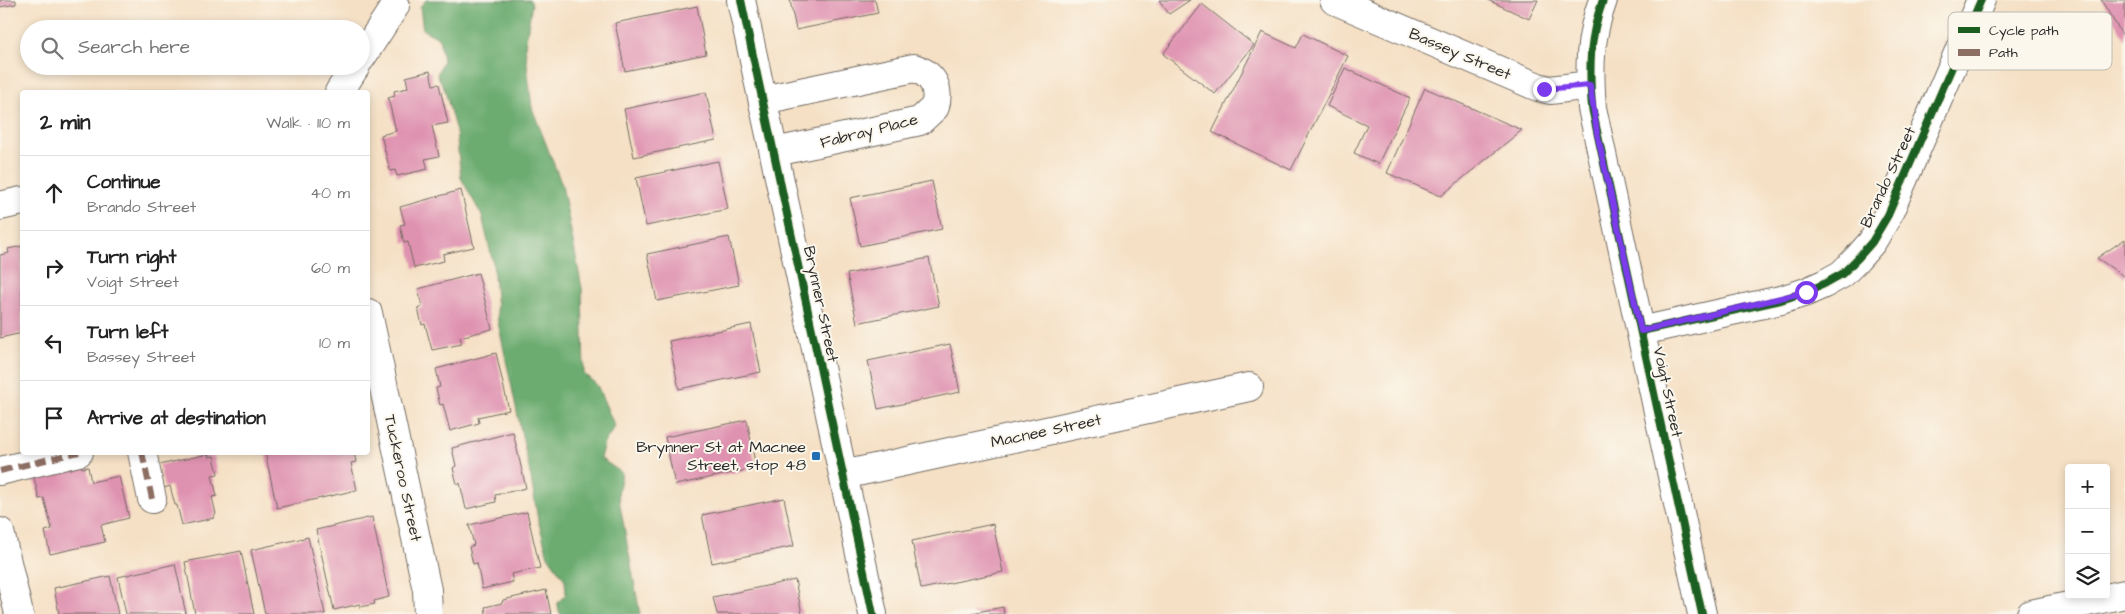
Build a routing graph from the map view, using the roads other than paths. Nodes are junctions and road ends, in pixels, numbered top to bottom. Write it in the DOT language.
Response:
graph roads {
  1 [pos="741,0"];
  2 [pos="1334,0"];
  3 [pos="1604,0"];
  4 [pos="1981,0"];
  5 [pos="395,6"];
  6 [pos="1976,12"];
  7 [pos="370,44"];
  8 [pos="1951,70"];
  9 [pos="350,75"];
  10 [pos="1590,85"];
  11 [pos="340,90"];
  12 [pos="763,100"];
  13 [pos="775,152"];
  14 [pos="20,201"];
  15 [pos="0,206"];
  16 [pos="370,322"];
  17 [pos="1641,331"];
  18 [pos="1249,387"];
  19 [pos="67,455"];
  20 [pos="143,455"];
  21 [pos="0,471"];
  22 [pos="843,475"];
  23 [pos="152,499"];
  24 [pos="0,532"];
  25 [pos="2125,594"];
  26 [pos="19,614"];
  27 [pos="428,614"];
  28 [pos="874,614"];
  29 [pos="1702,614"];
  30 [pos="2031,614"];
  1 -- 12 [label="street, Brynner Street"];
  2 -- 10 [label="street, Bassey Street"];
  3 -- 10 [label="street, Voigt Street"];
  4 -- 6 [label="street, Brando Street"];
  5 -- 7 [label="street"];
  8 -- 17 [label="street, Brando Street"];
  9 -- 11 [label="street"];
  10 -- 17 [label="street, Voigt Street"];
  12 -- 13 [label="street, Brynner Street"];
  12 -- 13 [label="street, Fabray Place"];
  13 -- 22 [label="street, Brynner Street"];
  14 -- 15 [label="street"];
  16 -- 27 [label="street, Tuckeroo Street"];
  17 -- 29 [label="street, Voigt Street"];
  18 -- 22 [label="street, Macnee Street"];
  19 -- 21 [label="street"];
  20 -- 23 [label="street"];
  22 -- 28 [label="street, Brynner Street"];
  24 -- 26 [label="street"];
  25 -- 30 [label="street"];
}
